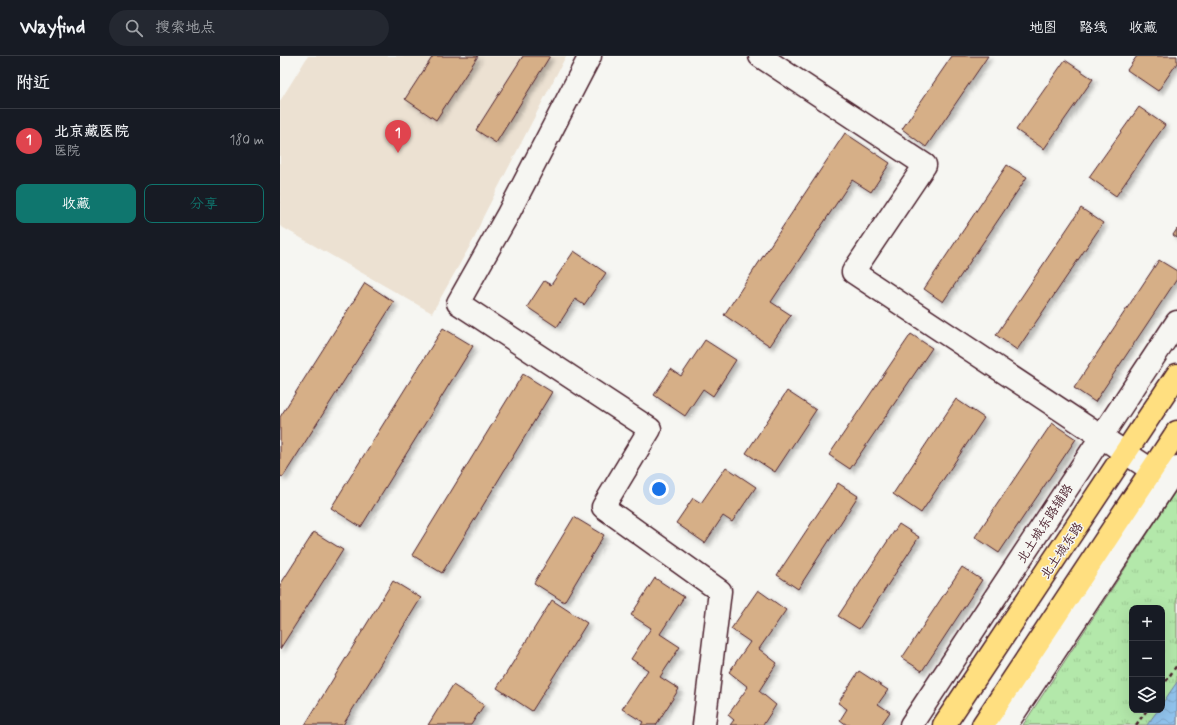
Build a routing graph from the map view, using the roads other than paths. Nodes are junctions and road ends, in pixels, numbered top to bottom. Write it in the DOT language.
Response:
graph roads {
  1 [pos="590,56"];
  2 [pos="760,56"];
  3 [pos="1177,322"];
  4 [pos="1177,375"];
  5 [pos="1177,432"];
  6 [pos="1101,437"];
  7 [pos="1125,453"];
  8 [pos="1165,473"];
  9 [pos="704,725"];
  10 [pos="911,725"];
  11 [pos="944,725"];
  12 [pos="983,725"];
  13 [pos="1006,725"];
  1 -- 9 [label="street"];
  2 -- 6 [label="street"];
  3 -- 6 [label="street, 北土城东路辅路"];
  4 -- 7 [label="main road, 北土城东路"];
  5 -- 8 [label="main road"];
  6 -- 7 [label="street"];
  6 -- 10 [label="street, 北土城东路辅路"];
  7 -- 8 [label="street"];
  7 -- 11 [label="main road, 北土城东路"];
  8 -- 12 [label="main road"];
  8 -- 13 [label="street"];
}
